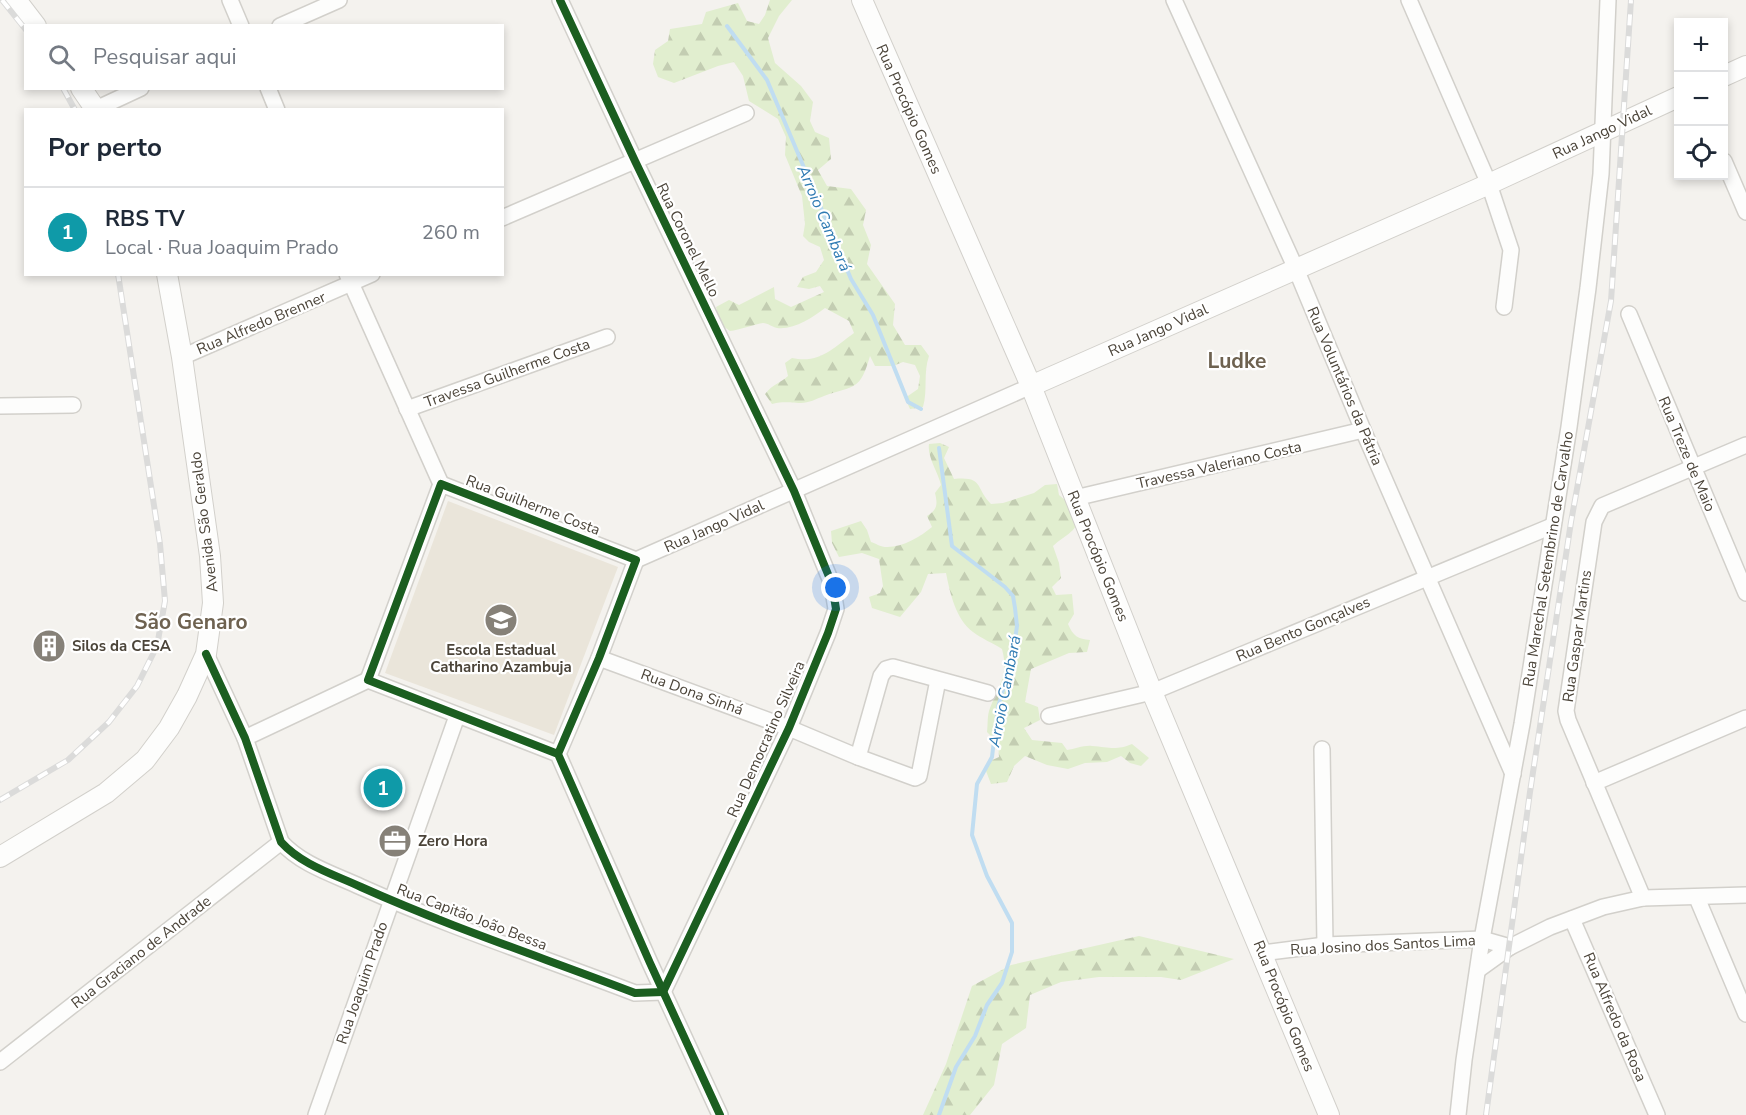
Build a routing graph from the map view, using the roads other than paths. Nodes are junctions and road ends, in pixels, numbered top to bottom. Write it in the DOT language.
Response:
graph roads {
  1 [pos="16,0"];
  2 [pos="230,0"];
  3 [pos="339,0"];
  4 [pos="560,0"];
  5 [pos="862,0"];
  6 [pos="1174,0"];
  7 [pos="1409,0"];
  8 [pos="1608,0"];
  9 [pos="34,24"];
  10 [pos="240,24"];
  11 [pos="285,24"];
  12 [pos="1746,66"];
  13 [pos="1728,74"];
  14 [pos="82,90"];
  15 [pos="137,90"];
  16 [pos="269,90"];
  17 [pos="1674,99"];
  18 [pos="95,108"];
  19 [pos="98,108"];
  20 [pos="276,108"];
  21 [pos="746,112"];
  22 [pos="1602,132"];
  23 [pos="635,161"];
  24 [pos="1728,170"];
  25 [pos="1489,184"];
  26 [pos="1746,212"];
  27 [pos="504,217"];
  28 [pos="1296,269"];
  29 [pos="167,276"];
  30 [pos="349,279"];
  31 [pos="1504,307"];
  32 [pos="1629,314"];
  33 [pos="606,337"];
  34 [pos="182,357"];
  35 [pos="1030,386"];
  36 [pos="73,405"];
  37 [pos="0,406"];
  38 [pos="407,409"];
  39 [pos="1363,430"];
  40 [pos="1746,445"];
  41 [pos="1693,467"];
  42 [pos="441,484"];
  43 [pos="794,491"];
  44 [pos="1075,498"];
  45 [pos="1552,526"];
  46 [pos="636,560"];
  47 [pos="1428,577"];
  48 [pos="1746,593"];
  49 [pos="206,654"];
  50 [pos="599,658"];
  51 [pos="368,680"];
  52 [pos="938,680"];
  53 [pos="988,693"];
  54 [pos="1152,693"];
  55 [pos="457,716"];
  56 [pos="1049,716"];
  57 [pos="1746,718"];
  58 [pos="789,728"];
  59 [pos="245,738"];
  60 [pos="1322,749"];
  61 [pos="558,754"];
  62 [pos="858,757"];
  63 [pos="1513,774"];
  64 [pos="1594,783"];
  65 [pos="281,842"];
  66 [pos="0,857"];
  67 [pos="1746,896"];
  68 [pos="1643,898"];
  69 [pos="1697,898"];
  70 [pos="392,901"];
  71 [pos="1572,918"];
  72 [pos="1482,939"];
  73 [pos="1325,945"];
  74 [pos="1510,946"];
  75 [pos="1262,953"];
  76 [pos="1478,970"];
  77 [pos="663,992"];
  78 [pos="1746,1014"];
  79 [pos="0,1062"];
  80 [pos="316,1115"];
  81 [pos="720,1115"];
  82 [pos="1329,1115"];
  83 [pos="1458,1115"];
  84 [pos="1657,1115"];
  1 -- 9 [label="street"];
  2 -- 10 [label="street"];
  3 -- 11 [label="street"];
  4 -- 23 [label="street, Rua Coronel Mello"];
  5 -- 35 [label="street, Rua Procópio Gomes"];
  6 -- 28 [label="street, Rua Voluntários da Pátria"];
  7 -- 25 [label="street"];
  8 -- 22 [label="street, Rua Marechal Setembrino de Carvalho"];
  12 -- 13 [label="street"];
  14 -- 18 [label="street"];
  15 -- 19 [label="street"];
  16 -- 20 [label="street"];
  17 -- 22 [label="street, Rua Jango Vidal"];
  21 -- 23 [label="street"];
  22 -- 25 [label="street, Rua Jango Vidal"];
  22 -- 45 [label="street, Rua Marechal Setembrino de Carvalho"];
  23 -- 27 [label="street"];
  23 -- 43 [label="street, Rua Coronel Mello"];
  24 -- 26 [label="street"];
  25 -- 28 [label="street, Rua Jango Vidal"];
  25 -- 31 [label="street"];
  28 -- 35 [label="street, Rua Jango Vidal"];
  28 -- 39 [label="street, Rua Voluntários da Pátria"];
  29 -- 34 [label="street, Avenida São Geraldo"];
  30 -- 34 [label="street, Rua Alfredo Brenner"];
  30 -- 38 [label="street, Rua Guilherme Costa"];
  32 -- 41 [label="street, Rua Treze de Maio"];
  33 -- 38 [label="street, Travessa Guilherme Costa"];
  34 -- 49 [label="street, Avenida São Geraldo"];
  35 -- 43 [label="street, Rua Jango Vidal"];
  35 -- 44 [label="street, Rua Procópio Gomes"];
  36 -- 37 [label="street"];
  38 -- 42 [label="street, Rua Guilherme Costa"];
  39 -- 44 [label="street, Travessa Valeriano Costa"];
  39 -- 47 [label="street, Rua Voluntários da Pátria"];
  40 -- 41 [label="street"];
  41 -- 48 [label="street, Rua Treze de Maio"];
  41 -- 64 [label="street, Rua Gaspar Martins"];
  42 -- 46 [label="street, Rua Guilherme Costa"];
  42 -- 51 [label="street, Rua Guilherme Costa"];
  43 -- 46 [label="street, Rua Jango Vidal"];
  43 -- 58 [label="street, Rua Democratino Silveira"];
  44 -- 54 [label="street, Rua Procópio Gomes"];
  45 -- 47 [label="street, Rua Bento Gonçalves"];
  45 -- 63 [label="street, Rua Marechal Setembrino de Carvalho"];
  46 -- 50 [label="street"];
  47 -- 54 [label="street, Rua Bento Gonçalves"];
  47 -- 63 [label="street, Rua Voluntários da Pátria"];
  49 -- 59 [label="street"];
  49 -- 66 [label="street, Avenida São Geraldo"];
  50 -- 58 [label="street, Rua Dona Sinhá"];
  50 -- 61 [label="street"];
  51 -- 55 [label="street"];
  51 -- 59 [label="street"];
  52 -- 53 [label="street"];
  52 -- 62 [label="street"];
  52 -- 62 [label="street, Rua Dona Sinhá"];
  54 -- 56 [label="street, Rua Bento Gonçalves"];
  54 -- 75 [label="street, Rua Procópio Gomes"];
  55 -- 61 [label="street"];
  55 -- 70 [label="street, Rua Joaquim Prado"];
  57 -- 64 [label="street"];
  58 -- 62 [label="street, Rua Dona Sinhá"];
  58 -- 77 [label="street, Rua Democratino Silveira"];
  59 -- 65 [label="street"];
  60 -- 73 [label="street"];
  61 -- 77 [label="street"];
  63 -- 72 [label="street, Rua Marechal Setembrino de Carvalho"];
  64 -- 68 [label="street, Rua Gaspar Martins"];
  65 -- 70 [label="street, Rua Capitão João Bessa"];
  65 -- 79 [label="street, Rua Graciano de Andrade"];
  67 -- 69 [label="street"];
  68 -- 69 [label="street"];
  68 -- 71 [label="street"];
  69 -- 78 [label="street"];
  70 -- 77 [label="street, Rua Capitão João Bessa"];
  70 -- 80 [label="street, Rua Joaquim Prado"];
  71 -- 74 [label="street"];
  71 -- 84 [label="street, Rua Alfredo da Rosa"];
  72 -- 73 [label="street, Rua Josino dos Santos Lima"];
  72 -- 74 [label="street, Rua Josino dos Santos Lima"];
  72 -- 76 [label="street, Rua Marechal Setembrino de Carvalho"];
  73 -- 75 [label="street, Rua Josino dos Santos Lima"];
  74 -- 76 [label="street"];
  75 -- 82 [label="street, Rua Procópio Gomes"];
  76 -- 83 [label="street, Rua Marechal Setembrino de Carvalho"];
  77 -- 81 [label="street"];
}
